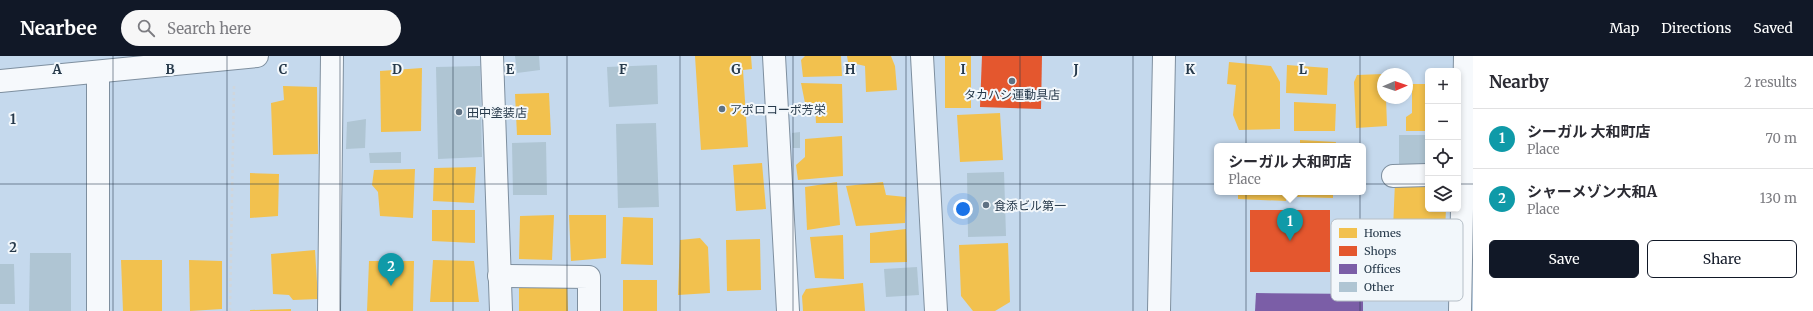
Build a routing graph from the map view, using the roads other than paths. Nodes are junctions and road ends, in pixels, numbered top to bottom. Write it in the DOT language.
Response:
graph roads {
  1 [pos="257,56"];
  2 [pos="332,56"];
  3 [pos="492,56"];
  4 [pos="774,56"];
  5 [pos="922,56"];
  6 [pos="1164,56"];
  7 [pos="1465,56"];
  8 [pos="223,58"];
  9 [pos="98,72"];
  10 [pos="0,81"];
  11 [pos="1461,151"];
  12 [pos="1425,175"];
  13 [pos="1393,176"];
  14 [pos="1460,176"];
  15 [pos="1460,219"];
  16 [pos="499,276"];
  17 [pos="98,311"];
  18 [pos="329,311"];
  19 [pos="501,311"];
  20 [pos="589,311"];
  21 [pos="788,311"];
  22 [pos="936,311"];
  23 [pos="1160,311"];
  1 -- 8 [label="street"];
  2 -- 18 [label="street"];
  3 -- 16 [label="street"];
  4 -- 21 [label="street"];
  5 -- 22 [label="street"];
  6 -- 23 [label="street"];
  7 -- 11 [label="street"];
  8 -- 9 [label="street"];
  9 -- 10 [label="street"];
  9 -- 17 [label="street"];
  12 -- 13 [label="street"];
  14 -- 15 [label="street"];
  16 -- 19 [label="street"];
  16 -- 20 [label="street"];
}
